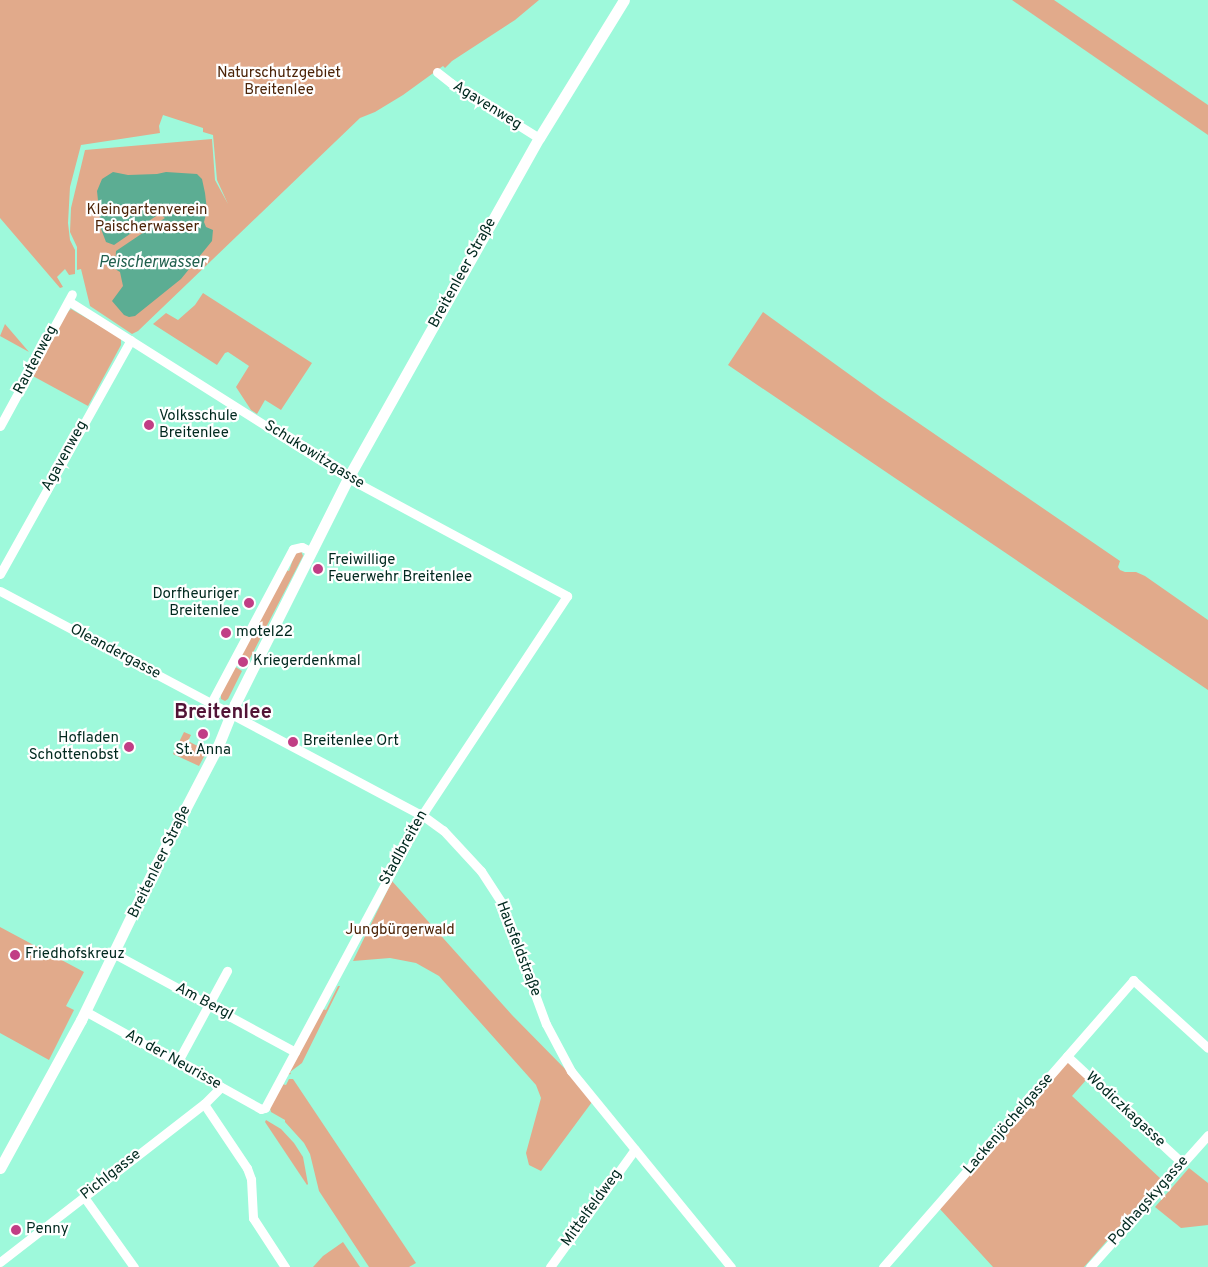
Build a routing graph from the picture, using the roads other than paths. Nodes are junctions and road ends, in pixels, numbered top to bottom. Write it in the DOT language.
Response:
graph roads {
  1 [pos="624,0"];
  2 [pos="437,72"];
  3 [pos="539,138"];
  4 [pos="71,298"];
  5 [pos="131,340"];
  6 [pos="0,426"];
  7 [pos="348,478"];
  8 [pos="310,551"];
  9 [pos="0,574"];
  10 [pos="0,591"];
  11 [pos="567,596"];
  12 [pos="211,703"];
  13 [pos="231,713"];
  14 [pos="422,815"];
  15 [pos="113,953"];
  16 [pos="227,971"];
  17 [pos="208,1004"];
  18 [pos="85,1011"];
  19 [pos="1208,1048"];
  20 [pos="295,1052"];
  21 [pos="1067,1056"];
  22 [pos="177,1063"];
  23 [pos="221,1087"];
  24 [pos="204,1104"];
  25 [pos="261,1109"];
  26 [pos="1208,1135"];
  27 [pos="635,1149"];
  28 [pos="1182,1163"];
  29 [pos="0,1168"];
  30 [pos="84,1197"];
  31 [pos="0,1262"];
  32 [pos="134,1267"];
  33 [pos="285,1267"];
  34 [pos="550,1267"];
  35 [pos="731,1267"];
  36 [pos="883,1267"];
  37 [pos="1090,1267"];
  1 -- 3 [label="main road, Breitenleer Straße"];
  2 -- 3 [label="street, Agavenweg"];
  3 -- 7 [label="main road, Breitenleer Straße"];
  4 -- 5 [label="street, Schukowitzgasse"];
  4 -- 6 [label="street, Rautenweg"];
  5 -- 7 [label="street, Schukowitzgasse"];
  5 -- 9 [label="street, Agavenweg"];
  7 -- 8 [label="main road, Breitenleer Straße"];
  7 -- 11 [label="street, Schukowitzgasse"];
  8 -- 12 [label="street"];
  8 -- 13 [label="main road, Breitenleer Straße"];
  10 -- 12 [label="street, Oleandergasse"];
  11 -- 14 [label="street, Stadlbreiten"];
  12 -- 13 [label="street, Oleandergasse"];
  13 -- 14 [label="street, Hausfeldstraße"];
  13 -- 15 [label="main road, Breitenleer Straße"];
  14 -- 20 [label="street, Stadlbreiten"];
  14 -- 27 [label="street, Hausfeldstraße"];
  15 -- 17 [label="street, Am Bergl"];
  15 -- 18 [label="main road, Breitenleer Straße"];
  16 -- 17 [label="street"];
  17 -- 20 [label="street, Am Bergl"];
  17 -- 22 [label="street"];
  18 -- 22 [label="street, An der Neurisse"];
  18 -- 29 [label="main road, Breitenleer Straße"];
  19 -- 21 [label="street, Lackenjöchelgasse"];
  20 -- 25 [label="street, Stadlbreiten"];
  21 -- 28 [label="street, Wodiczkagasse"];
  21 -- 36 [label="street, Lackenjöchelgasse"];
  22 -- 23 [label="street, An der Neurisse"];
  23 -- 24 [label="street, Pichlgasse"];
  23 -- 25 [label="street, An der Neurisse"];
  24 -- 30 [label="street, Pichlgasse"];
  24 -- 33 [label="street"];
  26 -- 28 [label="street, Podhagskygasse"];
  27 -- 34 [label="street, Mittelfeldweg"];
  27 -- 35 [label="street, Hausfeldstraße"];
  28 -- 37 [label="street, Podhagskygasse"];
  30 -- 31 [label="street, Pichlgasse"];
  30 -- 32 [label="street"];
}
